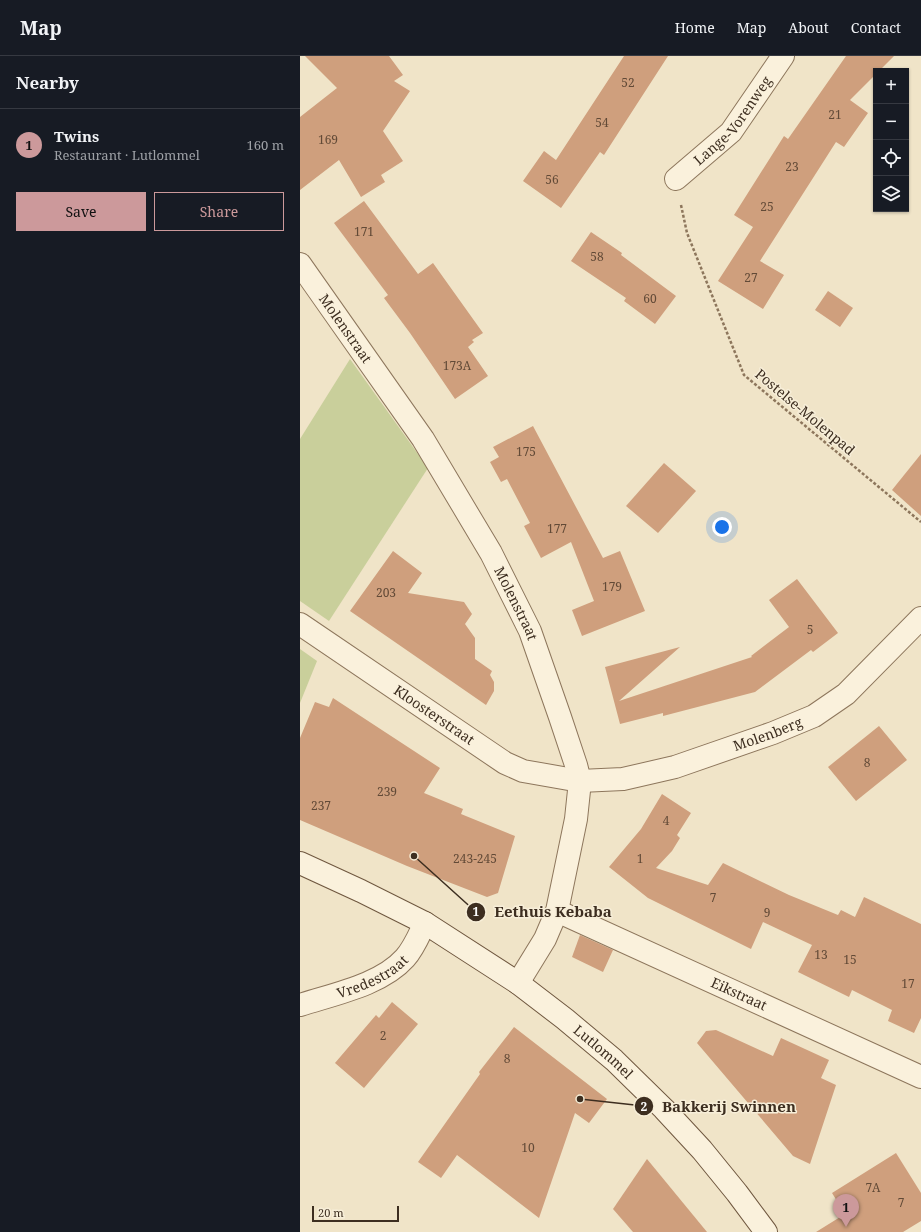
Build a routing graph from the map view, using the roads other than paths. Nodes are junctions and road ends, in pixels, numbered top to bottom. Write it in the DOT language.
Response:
graph roads {
  1 [pos="783,56"];
  2 [pos="676,179"];
  3 [pos="300,264"];
  4 [pos="921,618"];
  5 [pos="300,624"];
  6 [pos="580,781"];
  7 [pos="300,862"];
  8 [pos="557,912"];
  9 [pos="425,923"];
  10 [pos="518,983"];
  11 [pos="300,1005"];
  12 [pos="921,1077"];
  13 [pos="766,1232"];
  1 -- 2 [label="street, Lange-Vorenweg"];
  3 -- 6 [label="street, Molenstraat"];
  4 -- 6 [label="street, Molenberg"];
  5 -- 6 [label="street, Kloosterstraat"];
  6 -- 8 [label="street, Molenstraat"];
  7 -- 9 [label="street, Lutlommel"];
  8 -- 10 [label="street, Molenstraat"];
  8 -- 12 [label="street, Eikstraat"];
  9 -- 10 [label="street, Lutlommel"];
  9 -- 11 [label="street, Vredestraat"];
  10 -- 13 [label="street, Lutlommel"];
}
